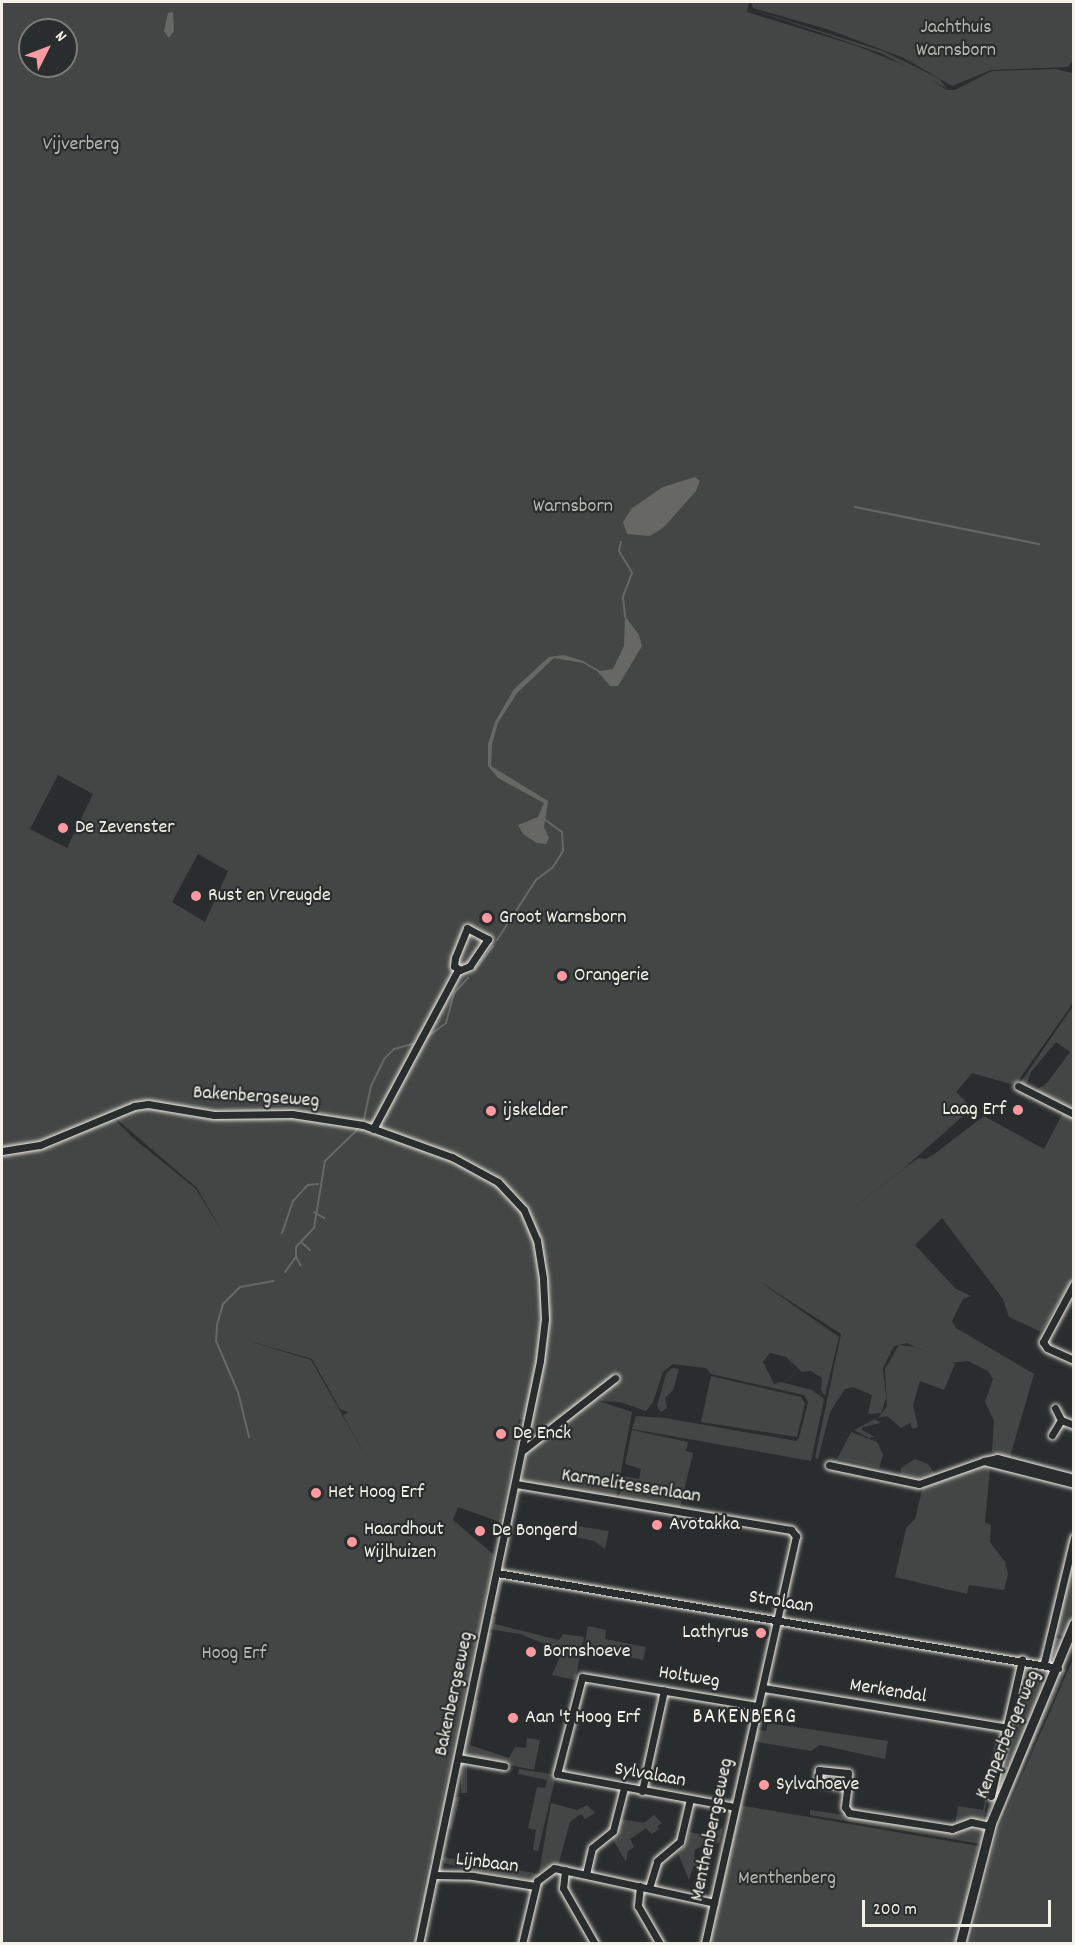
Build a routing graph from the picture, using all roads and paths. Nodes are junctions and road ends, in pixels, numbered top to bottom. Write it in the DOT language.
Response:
graph roads {
  1 [pos="458,970"];
  2 [pos="1018,1086"];
  3 [pos="1074,1114"];
  4 [pos="373,1129"];
  5 [pos="2,1152"];
  6 [pos="1074,1284"];
  7 [pos="1074,1360"];
  8 [pos="615,1378"];
  9 [pos="1055,1408"];
  10 [pos="1061,1420"];
  11 [pos="1074,1425"];
  12 [pos="528,1426"];
  13 [pos="1052,1435"];
  14 [pos="539,1437"];
  15 [pos="523,1450"];
  16 [pos="988,1461"];
  17 [pos="829,1465"];
  18 [pos="1074,1478"];
  19 [pos="516,1484"];
  20 [pos="1074,1484"];
  21 [pos="1074,1538"];
  22 [pos="497,1573"];
  23 [pos="779,1619"];
  24 [pos="1074,1624"];
  25 [pos="1074,1634"];
  26 [pos="1022,1659"];
  27 [pos="1044,1663"];
  28 [pos="1060,1663"];
  29 [pos="764,1688"];
  30 [pos="664,1690"];
  31 [pos="757,1706"];
  32 [pos="1006,1728"];
  33 [pos="458,1758"];
  34 [pos="504,1766"];
  35 [pos="561,1777"];
  36 [pos="846,1787"];
  37 [pos="624,1788"];
  38 [pos="642,1791"];
  39 [pos="992,1796"];
  40 [pos="690,1799"];
  41 [pos="735,1807"];
  42 [pos="990,1826"];
  43 [pos="566,1870"];
  44 [pos="586,1874"];
  45 [pos="434,1875"];
  46 [pos="536,1886"];
  47 [pos="640,1886"];
  48 [pos="650,1888"];
  49 [pos="714,1903"];
  50 [pos="419,1944"];
  51 [pos="522,1944"];
  52 [pos="595,1944"];
  53 [pos="660,1944"];
  54 [pos="705,1944"];
  55 [pos="960,1944"];
  1 -- 1 [label="street"];
  1 -- 4 [label="street"];
  2 -- 3 [label="street"];
  4 -- 5 [label="street, Bakenbergseweg"];
  4 -- 12 [label="street, Bakenbergseweg"];
  6 -- 7 [label="street"];
  8 -- 14 [label="street"];
  9 -- 10 [label="street"];
  10 -- 11 [label="street"];
  10 -- 13 [label="street"];
  12 -- 14 [label="street"];
  12 -- 15 [label="street, Bakenbergseweg"];
  14 -- 15 [label="street"];
  15 -- 19 [label="street, Bakenbergseweg"];
  16 -- 17 [label="street"];
  16 -- 18 [label="street"];
  16 -- 20 [label="street"];
  19 -- 22 [label="street, Bakenbergseweg"];
  19 -- 23 [label="street, Karmelitessenlaan"];
  21 -- 27 [label="street, Kemperbergerweg"];
  22 -- 23 [label="street, Strolaan"];
  22 -- 33 [label="street, Bakenbergseweg"];
  23 -- 26 [label="street, Strolaan"];
  23 -- 29 [label="street, Menthenbergseweg"];
  24 -- 28 [label="main road, Kemperbergerweg"];
  25 -- 28 [label="main road, Kemperbergerweg"];
  26 -- 27 [label="street, Strolaan"];
  26 -- 32 [label="street, Kemperbergerweg"];
  27 -- 28 [label="street, Strolaan"];
  28 -- 42 [label="main road, Kemperbergerweg"];
  29 -- 31 [label="street, Menthenbergseweg"];
  29 -- 32 [label="street, Merkendal"];
  30 -- 31 [label="street, Holtweg"];
  30 -- 35 [label="street, Holtweg"];
  30 -- 38 [label="street"];
  31 -- 41 [label="street, Menthenbergseweg"];
  32 -- 39 [label="street, Kemperbergerweg"];
  33 -- 34 [label="street"];
  33 -- 45 [label="street, Bakenbergseweg"];
  35 -- 37 [label="street, Sylvalaan"];
  36 -- 36 [label="street, Kemperbergerweg"];
  36 -- 42 [label="street, Kemperbergerweg"];
  37 -- 38 [label="street, Sylvalaan"];
  37 -- 44 [label="street"];
  38 -- 40 [label="street, Sylvalaan"];
  40 -- 41 [label="street, Sylvalaan"];
  40 -- 48 [label="street"];
  41 -- 49 [label="street, Menthenbergseweg"];
  42 -- 55 [label="main road, Kemperbergerweg"];
  43 -- 44 [label="street"];
  43 -- 46 [label="street"];
  43 -- 52 [label="street"];
  44 -- 47 [label="street"];
  45 -- 46 [label="street, Lijnbaan"];
  45 -- 50 [label="street, Bakenbergseweg"];
  46 -- 51 [label="street"];
  47 -- 48 [label="street"];
  47 -- 53 [label="street"];
  48 -- 49 [label="street"];
  49 -- 54 [label="street, Menthenbergseweg"];
}
